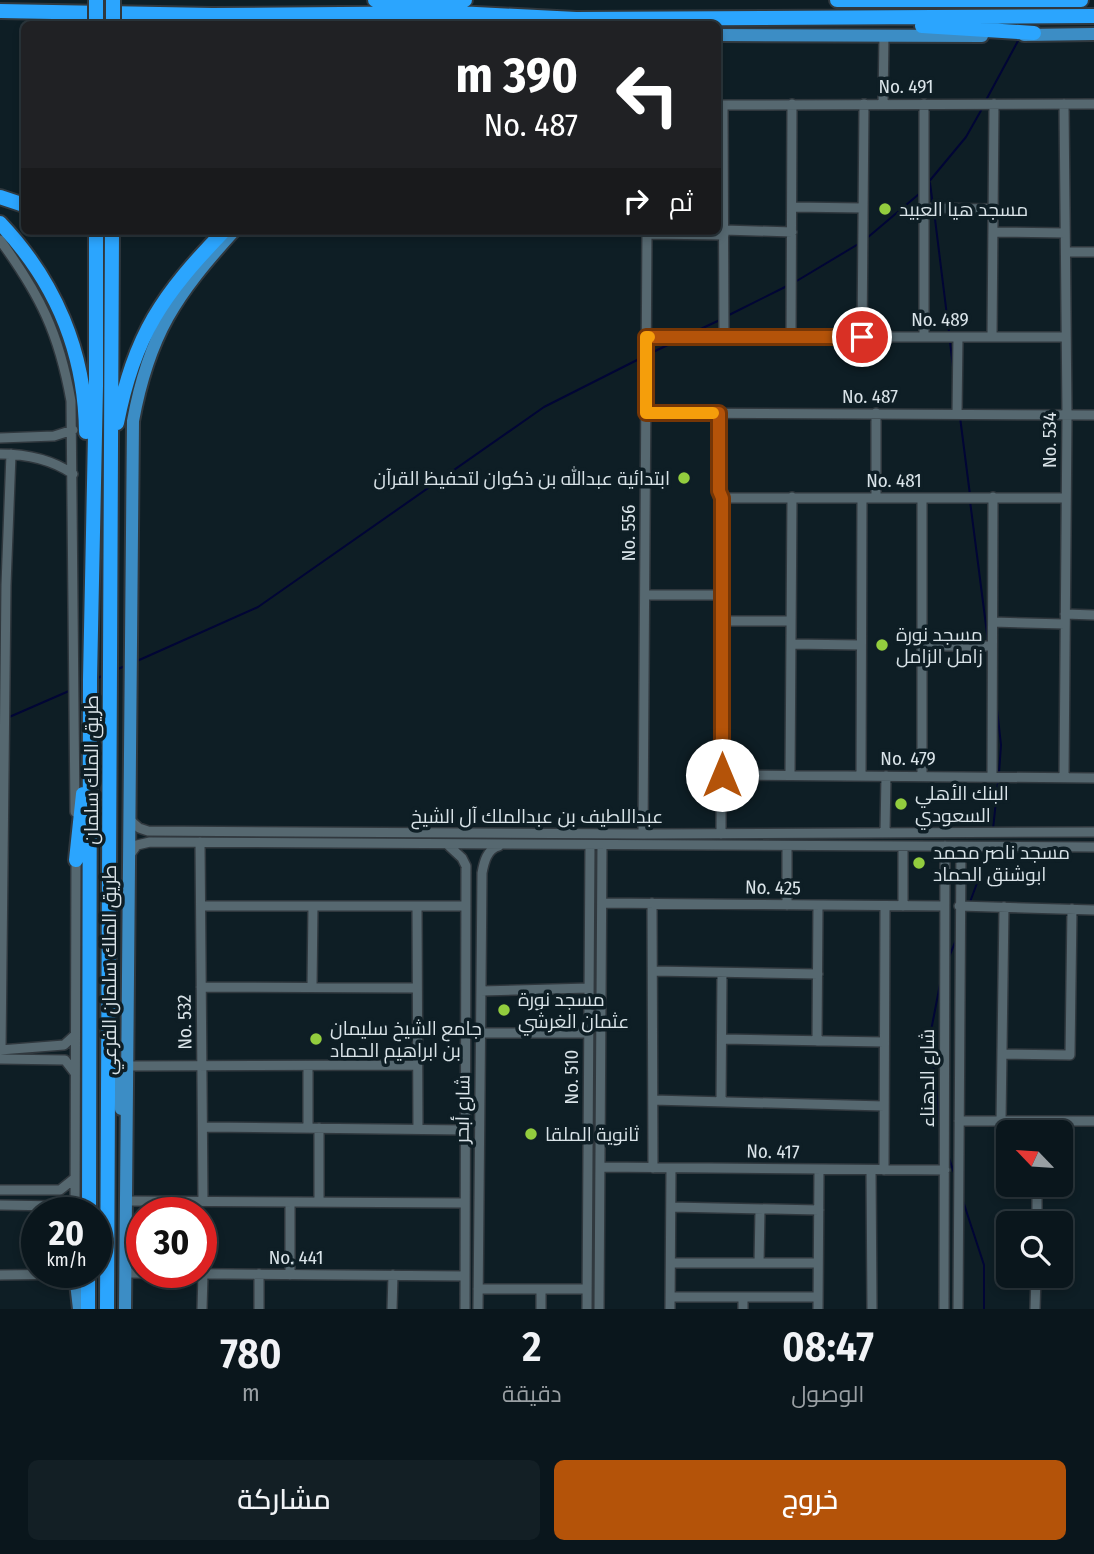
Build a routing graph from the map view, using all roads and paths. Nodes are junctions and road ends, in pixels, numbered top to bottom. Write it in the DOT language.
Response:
graph roads {
  1 [pos="96,0"];
  2 [pos="113,0"];
  3 [pos="375,0"];
  4 [pos="465,0"];
  5 [pos="837,0"];
  6 [pos="1081,0"];
  7 [pos="0,11"];
  8 [pos="45,11"];
  9 [pos="212,15"];
  10 [pos="1094,16"];
  11 [pos="820,18"];
  12 [pos="576,19"];
  13 [pos="96,21"];
  14 [pos="113,21"];
  15 [pos="244,21"];
  16 [pos="572,21"];
  17 [pos="0,22"];
  18 [pos="1034,33"];
  19 [pos="1094,34"];
  20 [pos="721,35"];
  21 [pos="884,35"];
  22 [pos="792,104"];
  23 [pos="864,104"];
  24 [pos="883,104"];
  25 [pos="924,104"];
  26 [pos="994,104"];
  27 [pos="1064,104"];
  28 [pos="1094,104"];
  29 [pos="721,105"];
  30 [pos="721,137"];
  31 [pos="0,197"];
  32 [pos="21,204"];
  33 [pos="792,207"];
  34 [pos="863,208"];
  35 [pos="924,208"];
  36 [pos="993,209"];
  37 [pos="0,223"];
  38 [pos="724,232"];
  39 [pos="792,232"];
  40 [pos="993,232"];
  41 [pos="1065,233"];
  42 [pos="96,235"];
  43 [pos="112,235"];
  44 [pos="219,235"];
  45 [pos="230,235"];
  46 [pos="647,235"];
  47 [pos="0,240"];
  48 [pos="1066,252"];
  49 [pos="1094,252"];
  50 [pos="646,337"];
  51 [pos="724,337"];
  52 [pos="792,337"];
  53 [pos="862,337"];
  54 [pos="924,337"];
  55 [pos="958,337"];
  56 [pos="992,337"];
  57 [pos="1066,337"];
  58 [pos="646,413"];
  59 [pos="719,413"];
  60 [pos="876,413"];
  61 [pos="957,414"];
  62 [pos="1067,415"];
  63 [pos="1094,415"];
  64 [pos="73,430"];
  65 [pos="0,438"];
  66 [pos="0,454"];
  67 [pos="11,454"];
  68 [pos="111,455"];
  69 [pos="73,474"];
  70 [pos="792,497"];
  71 [pos="993,497"];
  72 [pos="722,498"];
  73 [pos="862,498"];
  74 [pos="876,498"];
  75 [pos="922,498"];
  76 [pos="1066,498"];
  77 [pos="5,513"];
  78 [pos="3,585"];
  79 [pos="645,595"];
  80 [pos="722,595"];
  81 [pos="1094,615"];
  82 [pos="1065,619"];
  83 [pos="722,621"];
  84 [pos="791,621"];
  85 [pos="993,622"];
  86 [pos="791,644"];
  87 [pos="861,645"];
  88 [pos="921,646"];
  89 [pos="992,646"];
  90 [pos="3,650"];
  91 [pos="90,679"];
  92 [pos="91,726"];
  93 [pos="722,775"];
  94 [pos="790,775"];
  95 [pos="861,775"];
  96 [pos="992,775"];
  97 [pos="886,776"];
  98 [pos="922,776"];
  99 [pos="1063,777"];
  100 [pos="1094,778"];
  101 [pos="129,819"];
  102 [pos="839,832"];
  103 [pos="885,832"];
  104 [pos="1094,832"];
  105 [pos="996,833"];
  106 [pos="643,834"];
  107 [pos="721,834"];
  108 [pos="149,836"];
  109 [pos="200,842"];
  110 [pos="512,844"];
  111 [pos="449,845"];
  112 [pos="590,845"];
  113 [pos="602,845"];
  114 [pos="787,846"];
  115 [pos="839,846"];
  116 [pos="903,846"];
  117 [pos="945,846"];
  118 [pos="997,846"];
  119 [pos="961,847"];
  120 [pos="1094,847"];
  121 [pos="590,856"];
  122 [pos="602,856"];
  123 [pos="129,858"];
  124 [pos="960,858"];
  125 [pos="945,859"];
  126 [pos="76,860"];
  127 [pos="482,873"];
  128 [pos="466,876"];
  129 [pos="602,903"];
  130 [pos="652,903"];
  131 [pos="787,905"];
  132 [pos="818,905"];
  133 [pos="201,906"];
  134 [pos="313,906"];
  135 [pos="417,906"];
  136 [pos="466,906"];
  137 [pos="885,906"];
  138 [pos="903,906"];
  139 [pos="944,906"];
  140 [pos="959,906"];
  141 [pos="1004,907"];
  142 [pos="2,909"];
  143 [pos="1072,909"];
  144 [pos="1094,910"];
  145 [pos="653,971"];
  146 [pos="722,973"];
  147 [pos="817,974"];
  148 [pos="312,986"];
  149 [pos="201,987"];
  150 [pos="417,988"];
  151 [pos="589,988"];
  152 [pos="481,991"];
  153 [pos="481,1033"];
  154 [pos="588,1033"];
  155 [pos="75,1035"];
  156 [pos="109,1039"];
  157 [pos="722,1039"];
  158 [pos="817,1041"];
  159 [pos="884,1042"];
  160 [pos="0,1050"];
  161 [pos="1002,1054"];
  162 [pos="0,1059"];
  163 [pos="128,1066"];
  164 [pos="202,1066"];
  165 [pos="309,1066"];
  166 [pos="417,1066"];
  167 [pos="75,1073"];
  168 [pos="653,1100"];
  169 [pos="720,1102"];
  170 [pos="884,1106"];
  171 [pos="1001,1120"];
  172 [pos="959,1121"];
  173 [pos="996,1121"];
  174 [pos="1073,1121"];
  175 [pos="1094,1121"];
  176 [pos="203,1127"];
  177 [pos="308,1128"];
  178 [pos="319,1128"];
  179 [pos="418,1129"];
  180 [pos="465,1130"];
  181 [pos="127,1141"];
  182 [pos="600,1167"];
  183 [pos="588,1168"];
  184 [pos="653,1168"];
  185 [pos="671,1168"];
  186 [pos="819,1169"];
  187 [pos="871,1170"];
  188 [pos="884,1170"];
  189 [pos="945,1173"];
  190 [pos="959,1176"];
  191 [pos="75,1178"];
  192 [pos="0,1190"];
  193 [pos="74,1197"];
  194 [pos="89,1197"];
  195 [pos="126,1197"];
  196 [pos="203,1197"];
  197 [pos="217,1201"];
  198 [pos="290,1202"];
  199 [pos="319,1202"];
  200 [pos="465,1203"];
  201 [pos="0,1205"];
  202 [pos="21,1205"];
  203 [pos="671,1207"];
  204 [pos="760,1210"];
  205 [pos="818,1210"];
  206 [pos="759,1263"];
  207 [pos="818,1263"];
  208 [pos="671,1264"];
  209 [pos="126,1273"];
  210 [pos="21,1274"];
  211 [pos="217,1274"];
  212 [pos="259,1274"];
  213 [pos="0,1275"];
  214 [pos="290,1275"];
  215 [pos="393,1275"];
  216 [pos="465,1276"];
  217 [pos="79,1288"];
  218 [pos="83,1288"];
  219 [pos="202,1288"];
  220 [pos="1036,1288"];
  221 [pos="478,1289"];
  222 [pos="541,1289"];
  223 [pos="587,1289"];
  224 [pos="670,1297"];
  225 [pos="743,1297"];
  226 [pos="818,1297"];
  227 [pos="77,1309"];
  228 [pos="88,1309"];
  229 [pos="107,1309"];
  230 [pos="125,1309"];
  231 [pos="202,1309"];
  232 [pos="259,1309"];
  233 [pos="393,1309"];
  234 [pos="465,1309"];
  235 [pos="478,1309"];
  236 [pos="541,1309"];
  237 [pos="586,1309"];
  238 [pos="599,1309"];
  239 [pos="670,1309"];
  240 [pos="743,1309"];
  241 [pos="818,1309"];
  242 [pos="872,1309"];
  243 [pos="944,1309"];
  244 [pos="958,1309"];
  245 [pos="1035,1309"];
  1 -- 13 [label="highway, bridge"];
  2 -- 14 [label="highway, bridge"];
  3 -- 4 [label="highway"];
  5 -- 6 [label="highway"];
  7 -- 8 [label="highway"];
  8 -- 9 [label="highway"];
  8 -- 17 [label="highway"];
  9 -- 12 [label="highway"];
  9 -- 15 [label="highway"];
  10 -- 11 [label="highway"];
  11 -- 12 [label="highway"];
  11 -- 18 [label="highway"];
  12 -- 16 [label="highway"];
  18 -- 19 [label="main road"];
  18 -- 21 [label="main road"];
  20 -- 21 [label="main road"];
  21 -- 24 [label="street"];
  22 -- 23 [label="street, No. 491"];
  22 -- 29 [label="street, No. 491"];
  22 -- 33 [label="street"];
  23 -- 24 [label="street, No. 491"];
  23 -- 34 [label="street"];
  24 -- 25 [label="street, No. 491"];
  25 -- 26 [label="street, No. 491"];
  25 -- 35 [label="street"];
  26 -- 27 [label="street, No. 491"];
  26 -- 36 [label="street"];
  27 -- 28 [label="street, No. 491"];
  27 -- 41 [label="street, No. 534"];
  30 -- 38 [label="street"];
  31 -- 32 [label="highway"];
  33 -- 34 [label="street"];
  33 -- 39 [label="street"];
  34 -- 53 [label="street"];
  35 -- 36 [label="street"];
  35 -- 54 [label="street"];
  36 -- 40 [label="street"];
  37 -- 91 [label="highway"];
  38 -- 39 [label="street"];
  38 -- 51 [label="street"];
  39 -- 52 [label="street"];
  40 -- 41 [label="street"];
  40 -- 56 [label="street"];
  41 -- 48 [label="street, No. 534"];
  42 -- 91 [label="highway, طريق الملك سلمان"];
  43 -- 68 [label="highway, طريق الملك سلمان"];
  44 -- 68 [label="highway"];
  45 -- 101 [label="main road, طريق الملك سلمان الفرعي"];
  46 -- 50 [label="street, No. 556"];
  47 -- 64 [label="street, طريق الملك سلمان الفرعي"];
  48 -- 49 [label="street"];
  48 -- 57 [label="street, No. 534"];
  50 -- 51 [label="street, No. 489"];
  50 -- 58 [label="street, No. 556"];
  51 -- 52 [label="street, No. 489"];
  52 -- 53 [label="street, No. 489"];
  53 -- 54 [label="street, No. 489"];
  54 -- 55 [label="street, No. 489"];
  55 -- 56 [label="street, No. 489"];
  55 -- 61 [label="street"];
  56 -- 57 [label="street, No. 489"];
  57 -- 62 [label="street, No. 534"];
  58 -- 59 [label="street, No. 487"];
  58 -- 79 [label="street, No. 556"];
  59 -- 60 [label="street, No. 487"];
  59 -- 72 [label="street"];
  60 -- 61 [label="street, No. 487"];
  60 -- 74 [label="street"];
  61 -- 62 [label="street, No. 487"];
  62 -- 63 [label="street, No. 487"];
  62 -- 76 [label="street, No. 534"];
  64 -- 65 [label="street"];
  64 -- 69 [label="street, طريق الملك سلمان الفرعي"];
  66 -- 67 [label="street"];
  67 -- 69 [label="street"];
  67 -- 77 [label="street"];
  68 -- 156 [label="highway, طريق الملك سلمان"];
  69 -- 126 [label="street, طريق الملك سلمان الفرعي"];
  70 -- 72 [label="street, No. 481"];
  70 -- 73 [label="street, No. 481"];
  70 -- 84 [label="street"];
  71 -- 75 [label="street, No. 481"];
  71 -- 76 [label="street, No. 481"];
  71 -- 85 [label="street"];
  72 -- 80 [label="street"];
  73 -- 74 [label="street, No. 481"];
  73 -- 87 [label="street"];
  74 -- 75 [label="street, No. 481"];
  75 -- 88 [label="street"];
  76 -- 82 [label="street, No. 534"];
  77 -- 78 [label="street"];
  78 -- 90 [label="street"];
  79 -- 80 [label="street"];
  79 -- 106 [label="street, No. 556"];
  80 -- 83 [label="street"];
  81 -- 82 [label="street"];
  82 -- 85 [label="street"];
  82 -- 99 [label="street, No. 534"];
  83 -- 84 [label="street"];
  83 -- 93 [label="street"];
  84 -- 86 [label="street"];
  85 -- 89 [label="street"];
  86 -- 87 [label="street"];
  86 -- 94 [label="street"];
  87 -- 95 [label="street"];
  88 -- 89 [label="street"];
  88 -- 98 [label="street"];
  89 -- 96 [label="street"];
  90 -- 142 [label="street"];
  91 -- 92 [label="highway, طريق الملك سلمان"];
  92 -- 126 [label="highway"];
  92 -- 194 [label="highway, طريق الملك سلمان"];
  93 -- 94 [label="street, No. 479"];
  93 -- 107 [label="street"];
  94 -- 95 [label="street, No. 479"];
  95 -- 97 [label="street, No. 479"];
  96 -- 98 [label="street, No. 479"];
  96 -- 99 [label="street, No. 479"];
  97 -- 98 [label="street, No. 479"];
  97 -- 103 [label="street"];
  99 -- 100 [label="street, No. 479"];
  101 -- 108 [label="street"];
  101 -- 123 [label="main road, طريق الملك سلمان الفرعي"];
  102 -- 103 [label="street, عبداللطيف بن عبدالملك آل الشيخ"];
  102 -- 107 [label="street, عبداللطيف بن عبدالملك آل الشيخ"];
  102 -- 115 [label="street"];
  103 -- 105 [label="street, عبداللطيف بن عبدالملك آل الشيخ"];
  104 -- 105 [label="street, عبداللطيف بن عبدالملك آل الشيخ"];
  105 -- 118 [label="street"];
  106 -- 107 [label="street, عبداللطيف بن عبدالملك آل الشيخ"];
  106 -- 108 [label="street, عبداللطيف بن عبدالملك آل الشيخ"];
  108 -- 109 [label="street, عبداللطيف بن عبدالملك آل الشيخ"];
  108 -- 123 [label="street"];
  109 -- 111 [label="street, عبداللطيف بن عبدالملك آل الشيخ"];
  109 -- 133 [label="street, No. 532"];
  110 -- 111 [label="street, عبداللطيف بن عبدالملك آل الشيخ"];
  110 -- 112 [label="street, عبداللطيف بن عبدالملك آل الشيخ"];
  110 -- 127 [label="street"];
  111 -- 128 [label="street, شارع أبحر"];
  112 -- 113 [label="street, عبداللطيف بن عبدالملك آل الشيخ"];
  112 -- 121 [label="street, No. 510"];
  113 -- 114 [label="street, عبداللطيف بن عبدالملك آل الشيخ"];
  113 -- 122 [label="street, No. 510"];
  114 -- 115 [label="street, عبداللطيف بن عبدالملك آل الشيخ"];
  114 -- 131 [label="street"];
  115 -- 116 [label="street, عبداللطيف بن عبدالملك آل الشيخ"];
  116 -- 117 [label="street, عبداللطيف بن عبدالملك آل الشيخ"];
  116 -- 138 [label="street"];
  117 -- 119 [label="street, عبداللطيف بن عبدالملك آل الشيخ"];
  117 -- 125 [label="street, شارع الدهناء"];
  118 -- 119 [label="street, عبداللطيف بن عبدالملك آل الشيخ"];
  118 -- 120 [label="street, عبداللطيف بن عبدالملك آل الشيخ"];
  119 -- 124 [label="street, شارع الدهناء"];
  121 -- 122 [label="street"];
  121 -- 151 [label="street, No. 510"];
  122 -- 129 [label="street, No. 510"];
  123 -- 163 [label="main road, طريق الملك سلمان الفرعي"];
  124 -- 125 [label="street"];
  124 -- 140 [label="street, شارع الدهناء"];
  125 -- 139 [label="street, شارع الدهناء"];
  126 -- 155 [label="street, طريق الملك سلمان الفرعي"];
  127 -- 128 [label="street"];
  127 -- 152 [label="street, شارع أبحر"];
  128 -- 136 [label="street, شارع أبحر"];
  129 -- 130 [label="street, No. 425"];
  129 -- 182 [label="street, No. 510"];
  130 -- 131 [label="street, No. 425"];
  130 -- 145 [label="street"];
  131 -- 132 [label="street, No. 425"];
  132 -- 137 [label="street, No. 425"];
  132 -- 147 [label="street"];
  133 -- 134 [label="street"];
  133 -- 149 [label="street, No. 532"];
  134 -- 135 [label="street"];
  134 -- 148 [label="street"];
  135 -- 136 [label="street"];
  135 -- 150 [label="street"];
  136 -- 180 [label="street, شارع أبحر"];
  137 -- 138 [label="street, No. 425"];
  137 -- 159 [label="street"];
  138 -- 139 [label="street, No. 425"];
  139 -- 189 [label="street, شارع الدهناء"];
  140 -- 141 [label="street"];
  140 -- 172 [label="street, شارع الدهناء"];
  141 -- 143 [label="street"];
  141 -- 161 [label="street"];
  142 -- 160 [label="street"];
  143 -- 144 [label="street"];
  143 -- 161 [label="street"];
  145 -- 146 [label="street"];
  145 -- 168 [label="street"];
  146 -- 147 [label="street"];
  146 -- 157 [label="street"];
  147 -- 158 [label="street"];
  148 -- 149 [label="street"];
  148 -- 150 [label="street"];
  149 -- 164 [label="street, No. 532"];
  150 -- 166 [label="street"];
  151 -- 152 [label="street"];
  151 -- 154 [label="street, No. 510"];
  152 -- 153 [label="street, شارع أبحر"];
  153 -- 154 [label="street"];
  153 -- 221 [label="street, شارع أبحر"];
  154 -- 183 [label="street, No. 510"];
  155 -- 160 [label="street"];
  155 -- 167 [label="street, طريق الملك سلمان الفرعي"];
  156 -- 181 [label="main road"];
  156 -- 229 [label="highway, طريق الملك سلمان"];
  157 -- 158 [label="street"];
  157 -- 169 [label="street"];
  158 -- 159 [label="street"];
  159 -- 170 [label="street"];
  161 -- 171 [label="street"];
  162 -- 167 [label="street"];
  163 -- 164 [label="street"];
  163 -- 181 [label="main road, طريق الملك سلمان الفرعي"];
  164 -- 165 [label="street"];
  164 -- 176 [label="street, No. 532"];
  165 -- 166 [label="street"];
  165 -- 177 [label="street"];
  166 -- 179 [label="street"];
  167 -- 191 [label="street, طريق الملك سلمان الفرعي"];
  168 -- 169 [label="street"];
  168 -- 184 [label="street"];
  169 -- 170 [label="street"];
  170 -- 188 [label="street"];
  172 -- 173 [label="street"];
  172 -- 190 [label="street, شارع الدهناء"];
  174 -- 175 [label="street"];
  176 -- 177 [label="street"];
  176 -- 196 [label="street, No. 532"];
  177 -- 178 [label="street"];
  178 -- 179 [label="street"];
  178 -- 199 [label="street"];
  179 -- 180 [label="street"];
  180 -- 200 [label="street, شارع أبحر"];
  181 -- 195 [label="main road, طريق الملك سلمان الفرعي"];
  182 -- 183 [label="street, No. 417"];
  182 -- 184 [label="street, No. 417"];
  182 -- 238 [label="street, No. 510"];
  183 -- 223 [label="street, No. 510"];
  184 -- 185 [label="street, No. 417"];
  185 -- 186 [label="street, No. 417"];
  185 -- 203 [label="street"];
  186 -- 187 [label="street, No. 417"];
  186 -- 205 [label="street"];
  187 -- 188 [label="street, No. 417"];
  187 -- 242 [label="street"];
  188 -- 189 [label="street, No. 417"];
  189 -- 190 [label="street, No. 417"];
  189 -- 243 [label="street, شارع الدهناء"];
  190 -- 244 [label="street, شارع الدهناء"];
  191 -- 192 [label="street"];
  191 -- 193 [label="street, طريق الملك سلمان الفرعي"];
  197 -- 198 [label="street"];
  198 -- 199 [label="street"];
  198 -- 214 [label="street"];
  199 -- 200 [label="street"];
  200 -- 216 [label="street, شارع أبحر"];
  201 -- 202 [label="street"];
  203 -- 204 [label="street"];
  203 -- 208 [label="street"];
  204 -- 205 [label="street"];
  204 -- 206 [label="street"];
  205 -- 207 [label="street"];
  206 -- 207 [label="street"];
  206 -- 208 [label="street"];
  207 -- 226 [label="street"];
  208 -- 224 [label="street"];
  209 -- 230 [label="main road, طريق الملك سلمان الفرعي"];
  210 -- 213 [label="street"];
  211 -- 212 [label="street, No. 441"];
  212 -- 214 [label="street, No. 441"];
  212 -- 232 [label="street"];
  214 -- 215 [label="street, No. 441"];
  215 -- 216 [label="street, No. 441"];
  215 -- 233 [label="street"];
  216 -- 234 [label="street, شارع أبحر"];
  217 -- 227 [label="main road"];
  218 -- 228 [label="highway"];
  219 -- 231 [label="street"];
  220 -- 245 [label="street"];
  221 -- 222 [label="street"];
  221 -- 235 [label="street, شارع أبحر"];
  222 -- 223 [label="street"];
  222 -- 236 [label="street"];
  223 -- 237 [label="street, No. 510"];
  224 -- 225 [label="street"];
  224 -- 239 [label="street"];
  225 -- 226 [label="street"];
  225 -- 240 [label="street"];
  226 -- 241 [label="street"];
}
